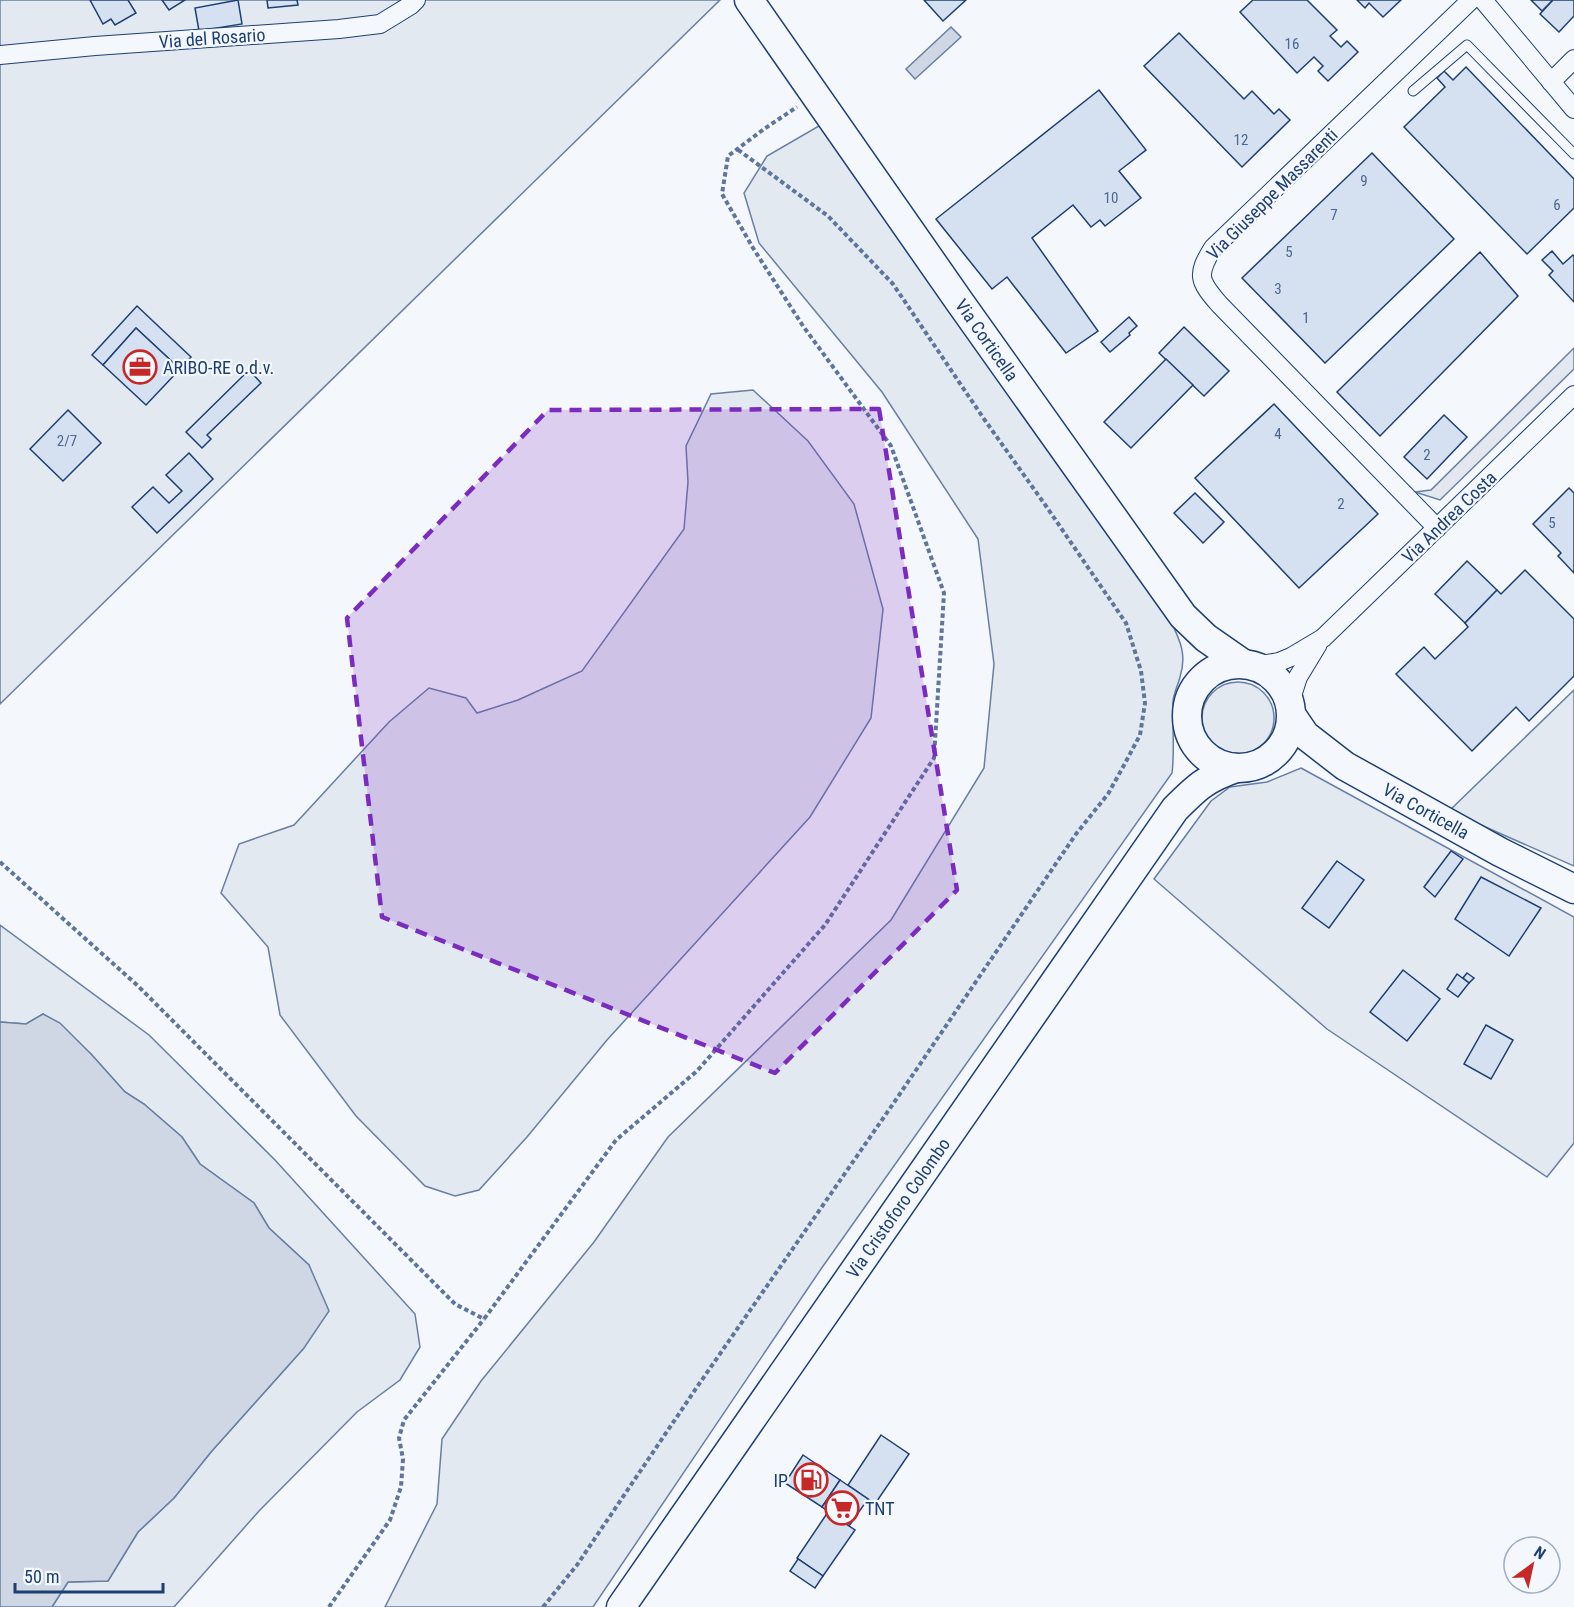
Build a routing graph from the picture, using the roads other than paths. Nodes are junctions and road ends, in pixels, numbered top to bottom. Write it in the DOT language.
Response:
graph roads {
  1 [pos="416,0"];
  2 [pos="749,0"];
  3 [pos="1471,0"];
  4 [pos="1482,0"];
  5 [pos="0,55"];
  6 [pos="1574,59"];
  7 [pos="1551,82"];
  8 [pos="1413,91"];
  9 [pos="1574,109"];
  10 [pos="1574,154"];
  11 [pos="1574,395"];
  12 [pos="1437,528"];
  13 [pos="1183,616"];
  14 [pos="1323,638"];
  15 [pos="1248,665"];
  16 [pos="1191,694"];
  17 [pos="1291,709"];
  18 [pos="1191,738"];
  19 [pos="1267,760"];
  20 [pos="1345,766"];
  21 [pos="1236,768"];
  22 [pos="1175,809"];
  23 [pos="1574,889"];
  24 [pos="621,1607"];
  1 -- 5 [label="street, Via del Rosario"];
  2 -- 13 [label="main road, Via Corticella"];
  3 -- 12 [label="street, Via Giuseppe Massarenti"];
  4 -- 7 [label="street"];
  6 -- 7 [label="street"];
  7 -- 9 [label="street"];
  8 -- 10 [label="lane"];
  11 -- 12 [label="street, Via Andrea Costa"];
  12 -- 14 [label="street, Via Andrea Costa"];
  13 -- 15 [label="main road, Via Corticella"];
  13 -- 16 [label="main road"];
  14 -- 15 [label="street, Via Andrea Costa"];
  14 -- 17 [label="street, Via Andrea Costa"];
  15 -- 16 [label="main road"];
  15 -- 17 [label="main road"];
  16 -- 18 [label="main road"];
  17 -- 19 [label="main road"];
  17 -- 20 [label="main road, Via Corticella"];
  18 -- 21 [label="main road"];
  18 -- 22 [label="main road, Via Cristoforo Colombo"];
  19 -- 20 [label="main road"];
  19 -- 21 [label="main road"];
  20 -- 23 [label="main road, Via Corticella"];
  21 -- 22 [label="main road, Via Cristoforo Colombo"];
  22 -- 24 [label="main road, Via Cristoforo Colombo"];
}
